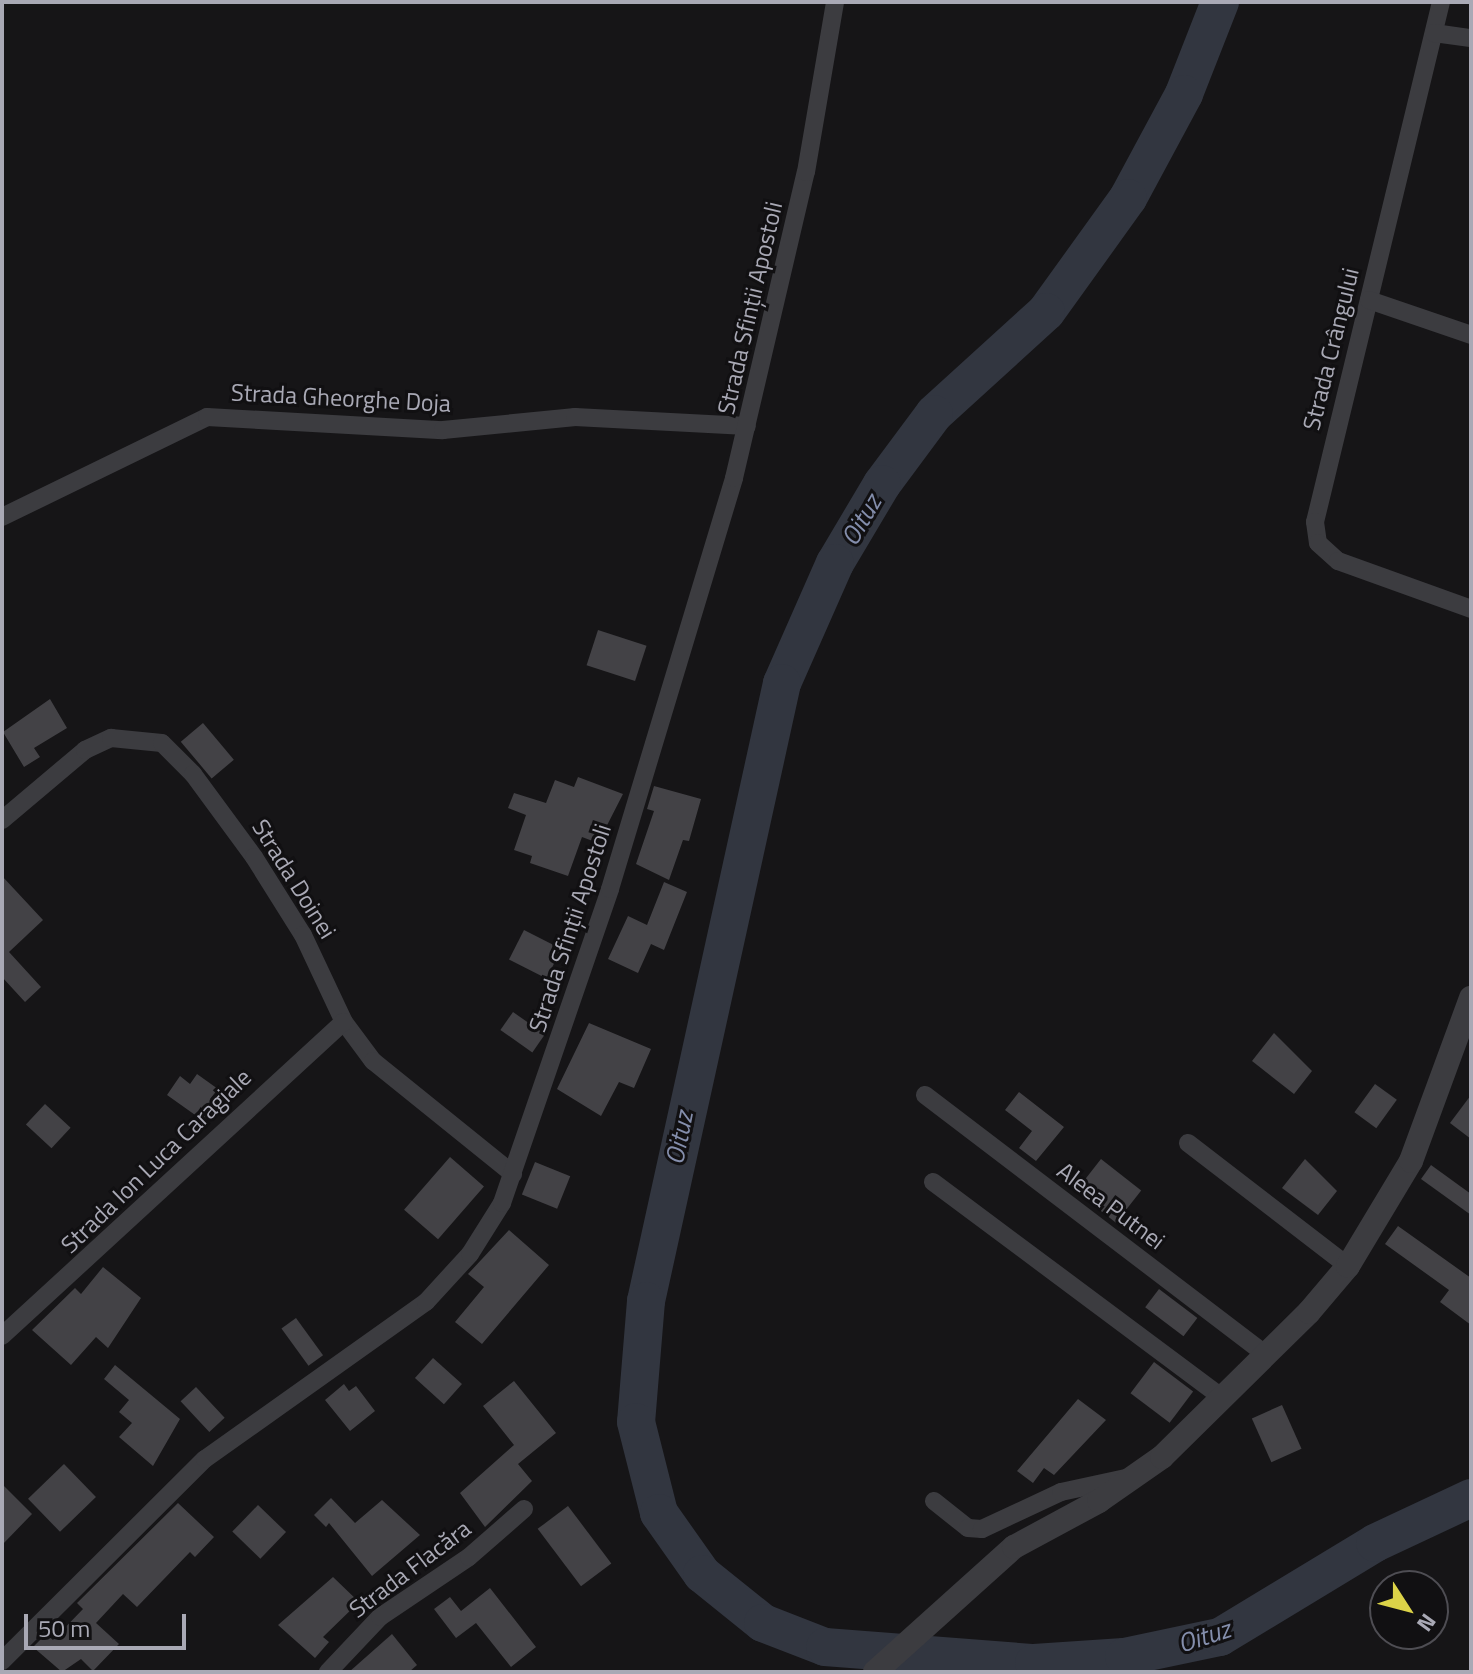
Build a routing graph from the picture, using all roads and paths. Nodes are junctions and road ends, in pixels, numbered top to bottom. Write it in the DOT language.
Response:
graph roads {
  1 [pos="835,2"];
  2 [pos="1441,2"];
  3 [pos="1434,33"];
  4 [pos="1471,38"];
  5 [pos="1369,300"];
  6 [pos="1471,335"];
  7 [pos="747,426"];
  8 [pos="2,517"];
  9 [pos="1471,609"];
  10 [pos="2,820"];
  11 [pos="1471,998"];
  12 [pos="344,1022"];
  13 [pos="925,1095"];
  14 [pos="1188,1143"];
  15 [pos="513,1174"];
  16 [pos="933,1182"];
  17 [pos="1348,1266"];
  18 [pos="2,1336"];
  19 [pos="1267,1356"];
  20 [pos="1224,1399"];
  21 [pos="1138,1476"];
  22 [pos="934,1501"];
  23 [pos="524,1509"];
  24 [pos="2,1661"];
  25 [pos="328,1672"];
  26 [pos="875,1672"];
  1 -- 7 [label="street, Strada Sfinții Apostoli"];
  2 -- 3 [label="street, Strada Crângului"];
  3 -- 4 [label="street"];
  3 -- 5 [label="street, Strada Crângului"];
  5 -- 6 [label="street"];
  5 -- 9 [label="street, Strada Crângului"];
  7 -- 8 [label="street, Strada Gheorghe Doja"];
  7 -- 15 [label="street, Strada Sfinții Apostoli"];
  10 -- 12 [label="street, Strada Doinei"];
  11 -- 17 [label="street"];
  12 -- 15 [label="street, Strada Doinei"];
  12 -- 18 [label="street, Strada Ion Luca Caragiale"];
  13 -- 19 [label="street, Aleea Putnei"];
  14 -- 17 [label="street"];
  15 -- 24 [label="street, Strada Sfinții Apostoli"];
  16 -- 20 [label="street"];
  17 -- 19 [label="street"];
  19 -- 20 [label="street"];
  20 -- 21 [label="street"];
  21 -- 22 [label="street"];
  21 -- 26 [label="street"];
  23 -- 25 [label="street, Strada Flacăra"];
}
